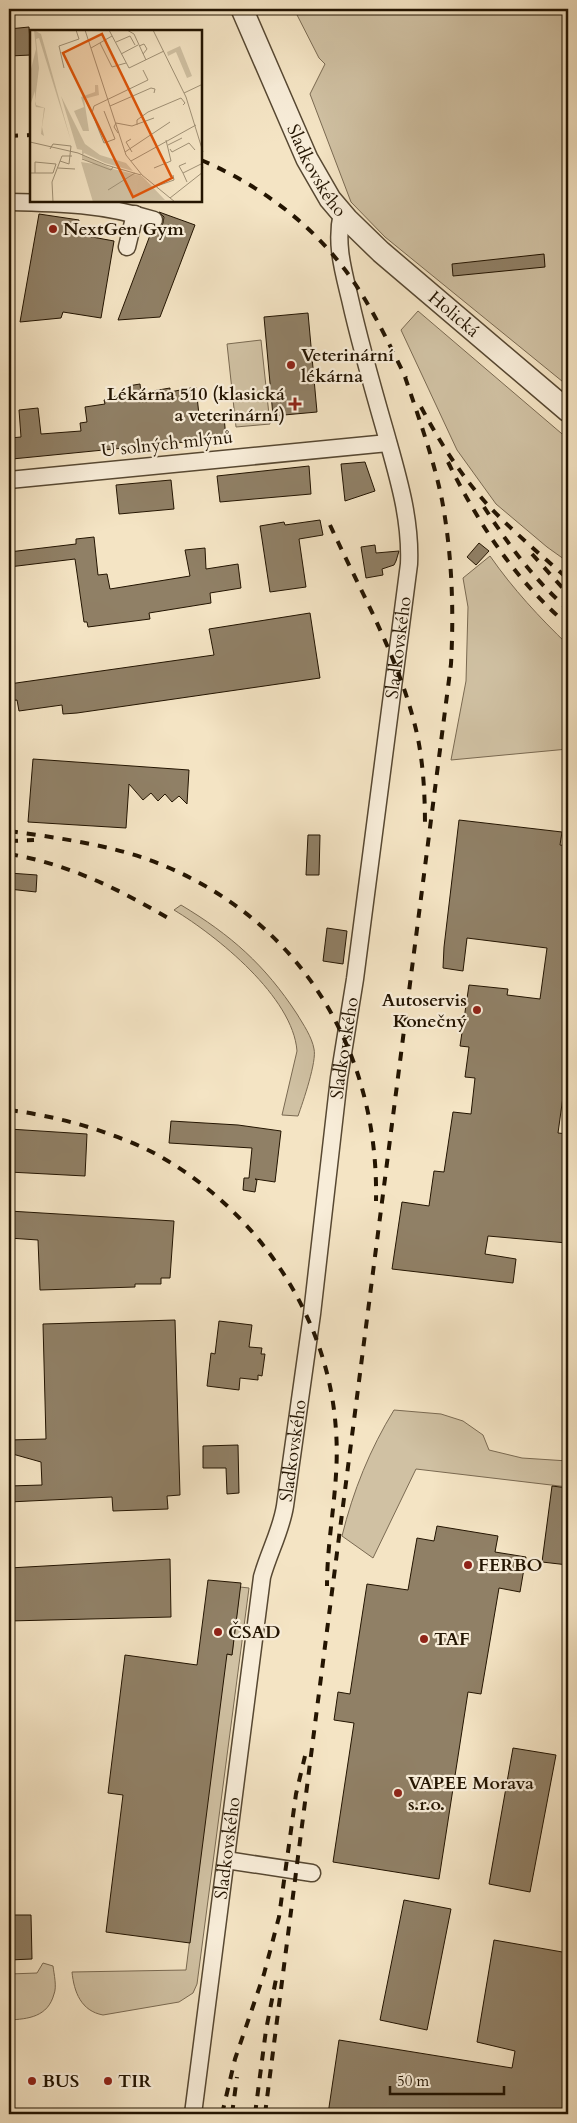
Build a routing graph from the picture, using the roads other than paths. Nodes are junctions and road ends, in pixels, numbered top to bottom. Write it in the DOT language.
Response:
graph roads {
  1 [pos="242,9"];
  2 [pos="9,202"];
  3 [pos="342,213"];
  4 [pos="135,214"];
  5 [pos="154,220"];
  6 [pos="127,247"];
  7 [pos="568,412"];
  8 [pos="388,443"];
  9 [pos="9,480"];
  10 [pos="226,1860"];
  11 [pos="312,1873"];
  12 [pos="194,2114"];
  1 -- 3 [label="street, Sladkovského"];
  2 -- 4 [label="street"];
  3 -- 7 [label="street, Holická"];
  3 -- 8 [label="street, Sladkovského"];
  4 -- 5 [label="street"];
  4 -- 6 [label="street"];
  8 -- 9 [label="street, U solných mlýnů"];
  8 -- 10 [label="street, Sladkovského"];
  10 -- 11 [label="street"];
  10 -- 12 [label="street, Sladkovského"];
}
